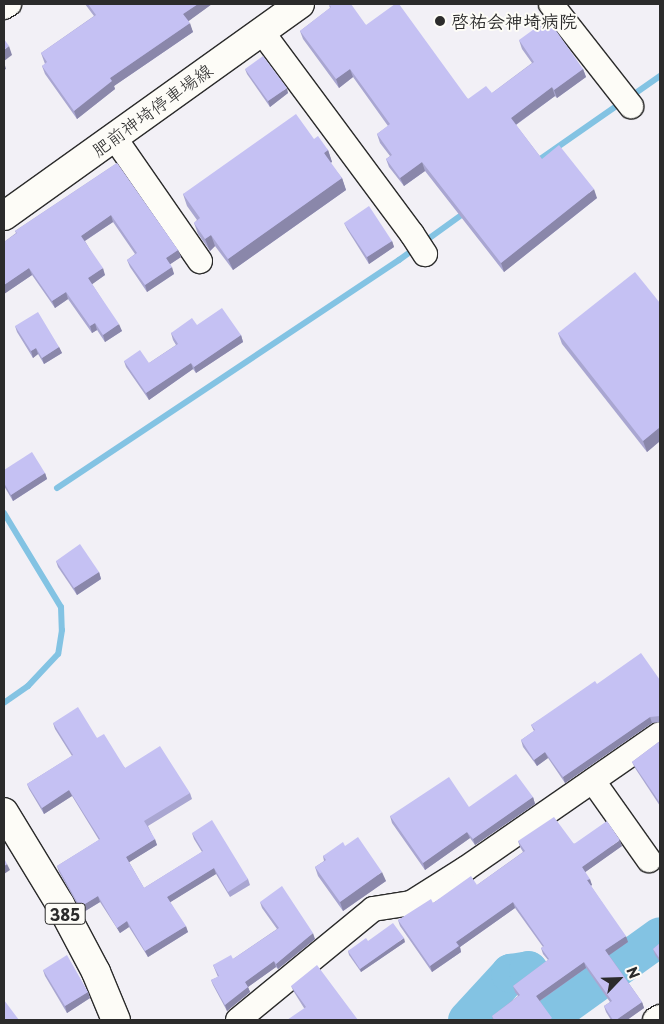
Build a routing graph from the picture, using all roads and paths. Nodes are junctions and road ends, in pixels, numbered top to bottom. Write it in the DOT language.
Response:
graph roads {
  1 [pos="9,4"];
  2 [pos="552,4"];
  3 [pos="292,6"];
  4 [pos="4,8"];
  5 [pos="262,32"];
  6 [pos="624,97"];
  7 [pos="114,137"];
  8 [pos="4,216"];
  9 [pos="425,254"];
  10 [pos="200,261"];
  11 [pos="660,734"];
  12 [pos="593,781"];
  13 [pos="4,812"];
  14 [pos="649,860"];
  15 [pos="660,1017"];
  16 [pos="116,1020"];
  17 [pos="238,1020"];
  18 [pos="655,1020"];
  1 -- 4 [label="street"];
  2 -- 6 [label="street"];
  3 -- 5 [label="main road, 肥前神埼停車場線"];
  5 -- 7 [label="main road, 肥前神埼停車場線"];
  5 -- 9 [label="street"];
  7 -- 8 [label="main road, 肥前神埼停車場線"];
  7 -- 10 [label="street"];
  11 -- 12 [label="street"];
  12 -- 14 [label="street"];
  12 -- 17 [label="street"];
  13 -- 16 [label="main road, 385"];
  15 -- 18 [label="street"];
}
